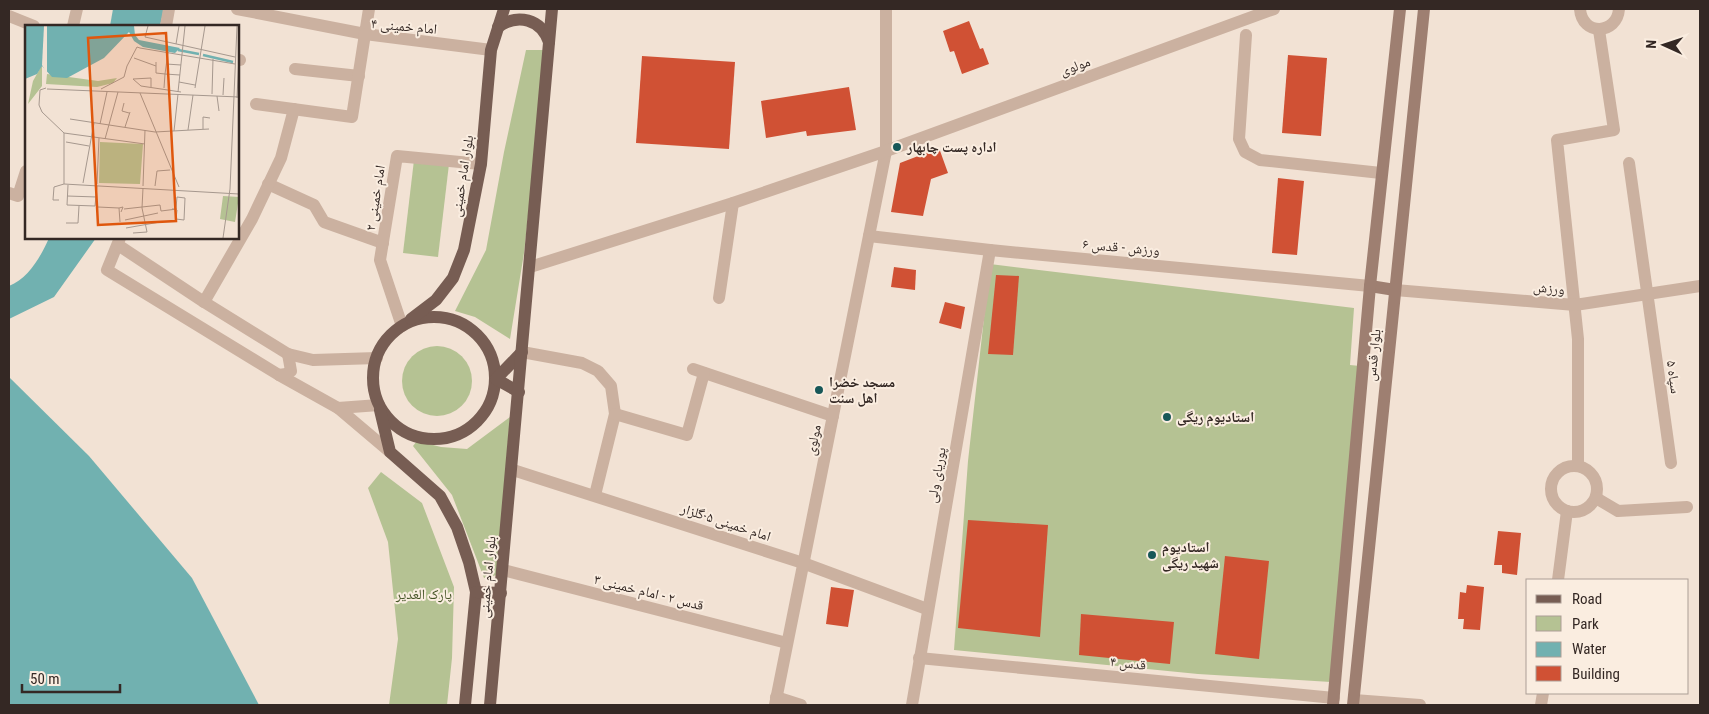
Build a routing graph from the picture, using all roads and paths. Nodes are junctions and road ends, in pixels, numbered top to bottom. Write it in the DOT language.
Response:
graph roads {
  1 [pos="77,9"];
  2 [pos="169,9"];
  3 [pos="237,9"];
  4 [pos="369,9"];
  5 [pos="504,9"];
  6 [pos="552,9"];
  7 [pos="886,9"];
  8 [pos="1274,9"];
  9 [pos="1400,9"];
  10 [pos="1424,9"];
  11 [pos="1580,9"];
  12 [pos="1619,9"];
  13 [pos="278,13"];
  14 [pos="9,16"];
  15 [pos="32,25"];
  16 [pos="73,25"];
  17 [pos="166,25"];
  18 [pos="498,27"];
  19 [pos="1600,30"];
  20 [pos="365,34"];
  21 [pos="1246,35"];
  22 [pos="549,42"];
  23 [pos="491,50"];
  24 [pos="295,69"];
  25 [pos="359,76"];
  26 [pos="256,104"];
  27 [pos="294,109"];
  28 [pos="886,151"];
  29 [pos="1629,163"];
  30 [pos="481,164"];
  31 [pos="1381,173"];
  32 [pos="25,174"];
  33 [pos="268,184"];
  34 [pos="9,193"];
  35 [pos="733,203"];
  36 [pos="869,236"];
  37 [pos="119,241"];
  38 [pos="382,243"];
  39 [pos="990,250"];
  40 [pos="530,267"];
  41 [pos="1370,286"];
  42 [pos="1700,286"];
  43 [pos="1395,290"];
  44 [pos="1648,294"];
  45 [pos="719,298"];
  46 [pos="204,302"];
  47 [pos="1575,305"];
  48 [pos="402,326"];
  49 [pos="522,352"];
  50 [pos="288,354"];
  51 [pos="377,358"];
  52 [pos="279,375"];
  53 [pos="496,379"];
  54 [pos="519,392"];
  55 [pos="379,405"];
  56 [pos="338,408"];
  57 [pos="615,414"];
  58 [pos="833,416"];
  59 [pos="390,452"];
  60 [pos="1670,463"];
  61 [pos="1578,466"];
  62 [pos="512,470"];
  63 [pos="595,495"];
  64 [pos="1596,498"];
  65 [pos="1687,507"];
  66 [pos="1567,511"];
  67 [pos="804,563"];
  68 [pos="503,570"];
  69 [pos="1558,579"];
  70 [pos="476,592"];
  71 [pos="501,593"];
  72 [pos="927,609"];
  73 [pos="787,643"];
  74 [pos="919,658"];
  75 [pos="776,701"];
  76 [pos="1333,702"];
  77 [pos="1354,702"];
  78 [pos="465,705"];
  79 [pos="490,705"];
  80 [pos="801,705"];
  81 [pos="912,705"];
  82 [pos="1420,705"];
  1 -- 16 [label="street"];
  2 -- 17 [label="street"];
  3 -- 13 [label="street"];
  4 -- 20 [label="street"];
  5 -- 18 [label="main road, بلوار امام خمینی"];
  6 -- 22 [label="main road, بلوار امام خمینی"];
  7 -- 28 [label="street, مولوی"];
  8 -- 28 [label="street, مولوی"];
  9 -- 31 [label="main road, بلوار قدس"];
  10 -- 43 [label="main road, بلوار قدس"];
  11 -- 19 [label="street"];
  12 -- 19 [label="street"];
  13 -- 20 [label="street"];
  14 -- 15 [label="street"];
  18 -- 22 [label="main road"];
  18 -- 23 [label="main road, بلوار امام خمینی"];
  19 -- 47 [label="street"];
  20 -- 23 [label="street, امام خمینی ۴"];
  20 -- 25 [label="street, امام خمینی ۴"];
  21 -- 31 [label="street"];
  22 -- 40 [label="main road, بلوار امام خمینی"];
  23 -- 30 [label="main road, بلوار امام خمینی"];
  24 -- 25 [label="street"];
  25 -- 27 [label="street, امام خمینی ۴"];
  26 -- 27 [label="street"];
  27 -- 33 [label="street"];
  28 -- 35 [label="street, مولوی"];
  28 -- 36 [label="street, مولوی"];
  29 -- 44 [label="street, سپاه ۵"];
  30 -- 38 [label="street, امام خمینی ۲"];
  30 -- 48 [label="main road, بلوار امام خمینی"];
  31 -- 41 [label="main road, بلوار قدس"];
  32 -- 34 [label="street"];
  33 -- 38 [label="street"];
  33 -- 46 [label="street"];
  35 -- 40 [label="street, مولوی"];
  35 -- 45 [label="street"];
  36 -- 39 [label="street, ورزش - قدس ۶"];
  36 -- 58 [label="street, مولوی"];
  37 -- 46 [label="street"];
  37 -- 52 [label="street"];
  38 -- 48 [label="street, امام خمینی ۲"];
  39 -- 41 [label="street, ورزش - قدس ۶"];
  39 -- 72 [label="street, پوریای ولی"];
  40 -- 49 [label="main road, بلوار امام خمینی"];
  41 -- 43 [label="main road"];
  41 -- 76 [label="main road, بلوار قدس"];
  42 -- 44 [label="street, ورزش"];
  43 -- 47 [label="street, ورزش"];
  43 -- 77 [label="main road, بلوار قدس"];
  44 -- 47 [label="street, ورزش"];
  44 -- 60 [label="street, سپاه ۵"];
  46 -- 50 [label="street"];
  47 -- 61 [label="street"];
  48 -- 51 [label="main road"];
  48 -- 53 [label="main road"];
  49 -- 53 [label="main road"];
  49 -- 54 [label="main road, بلوار امام خمینی"];
  49 -- 57 [label="street"];
  50 -- 51 [label="street"];
  50 -- 52 [label="street"];
  51 -- 55 [label="main road"];
  52 -- 56 [label="street"];
  53 -- 54 [label="main road"];
  53 -- 55 [label="main road"];
  54 -- 62 [label="main road, بلوار امام خمینی"];
  55 -- 56 [label="street"];
  55 -- 59 [label="main road"];
  56 -- 59 [label="street"];
  57 -- 58 [label="street"];
  57 -- 63 [label="street"];
  58 -- 67 [label="street, مولوی"];
  59 -- 70 [label="main road, بلوار امام خمینی"];
  61 -- 64 [label="street"];
  61 -- 66 [label="street"];
  62 -- 63 [label="street, امام خمینی ۵-گلزار"];
  62 -- 68 [label="main road, بلوار امام خمینی"];
  63 -- 67 [label="street, امام خمینی ۵-گلزار"];
  64 -- 65 [label="street"];
  64 -- 66 [label="street"];
  66 -- 69 [label="street"];
  67 -- 72 [label="street, امام خمینی ۵-گلزار"];
  67 -- 73 [label="street, مولوی"];
  68 -- 71 [label="main road, بلوار امام خمینی"];
  68 -- 73 [label="street, قدس ۲ - امام خمینی ۳"];
  70 -- 71 [label="main road"];
  70 -- 78 [label="main road, بلوار امام خمینی"];
  71 -- 79 [label="main road, بلوار امام خمینی"];
  72 -- 74 [label="street, پوریای ولی"];
  73 -- 75 [label="street, مولوی"];
  74 -- 76 [label="street, قدس ۴"];
  74 -- 81 [label="street, پوریای ولی"];
  75 -- 80 [label="street"];
  76 -- 77 [label="main road"];
  77 -- 82 [label="street"];
}
